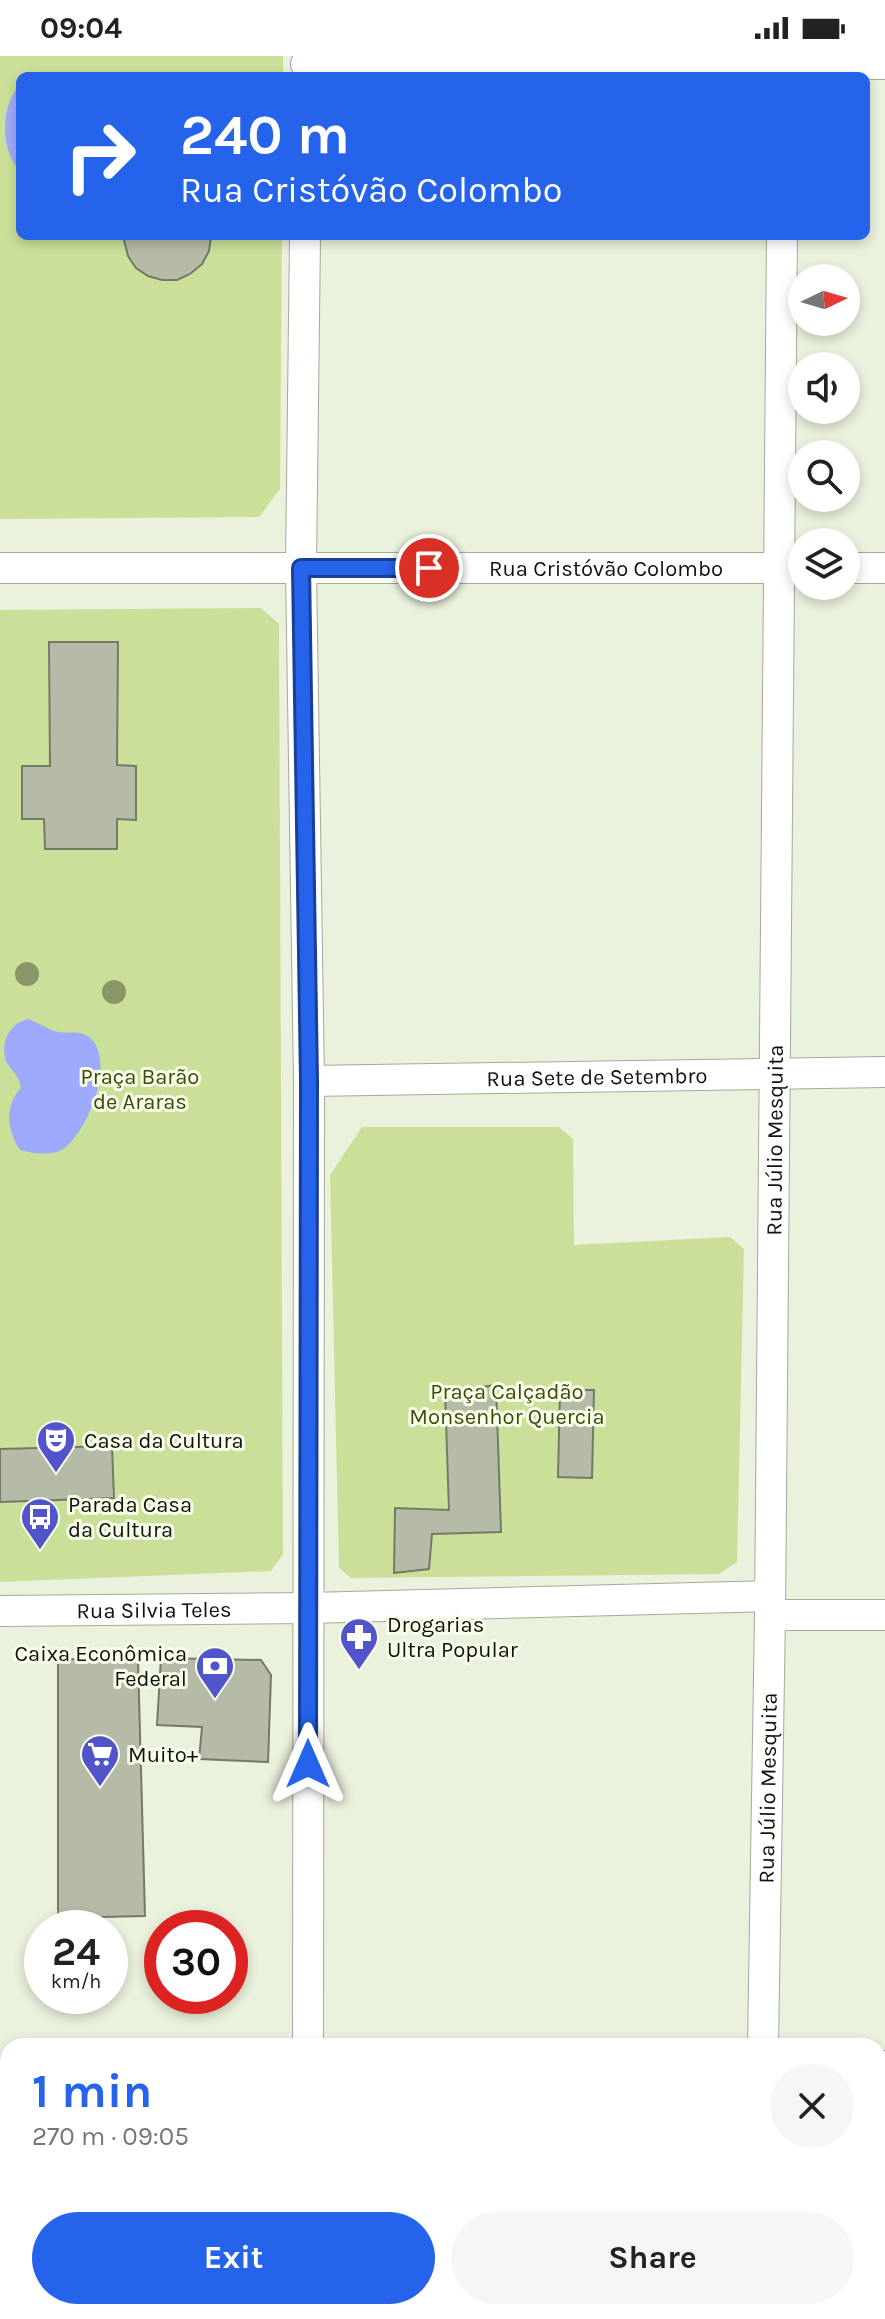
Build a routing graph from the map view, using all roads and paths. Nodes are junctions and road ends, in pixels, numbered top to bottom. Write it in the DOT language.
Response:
graph roads {
  1 [pos="885,64"];
  2 [pos="306,65"];
  3 [pos="784,66"];
  4 [pos="305,240"];
  5 [pos="782,240"];
  6 [pos="789,528"];
  7 [pos="0,568"];
  8 [pos="301,568"];
  9 [pos="788,568"];
  10 [pos="860,568"];
  11 [pos="885,568"];
  12 [pos="789,600"];
  13 [pos="885,1072"];
  14 [pos="773,1073"];
  15 [pos="309,1081"];
  16 [pos="770,1605"];
  17 [pos="309,1608"];
  18 [pos="0,1611"];
  19 [pos="885,1615"];
  20 [pos="308,2038"];
  21 [pos="763,2038"];
  1 -- 3 [label="street"];
  2 -- 3 [label="street"];
  4 -- 8 [label="street"];
  5 -- 6 [label="street, Rua Júlio Mesquita"];
  7 -- 8 [label="street, Rua Cristóvão Colombo"];
  8 -- 9 [label="street, Rua Cristóvão Colombo"];
  8 -- 15 [label="street"];
  10 -- 11 [label="street"];
  12 -- 14 [label="street, Rua Júlio Mesquita"];
  13 -- 14 [label="street, Rua Sete de Setembro"];
  14 -- 15 [label="street, Rua Sete de Setembro"];
  14 -- 16 [label="street, Rua Júlio Mesquita"];
  15 -- 17 [label="street"];
  16 -- 17 [label="street, Rua Silvia Teles"];
  16 -- 19 [label="street, Rua Silvia Teles"];
  16 -- 21 [label="street, Rua Júlio Mesquita"];
  17 -- 18 [label="street, Rua Silvia Teles"];
  17 -- 20 [label="street"];
}
